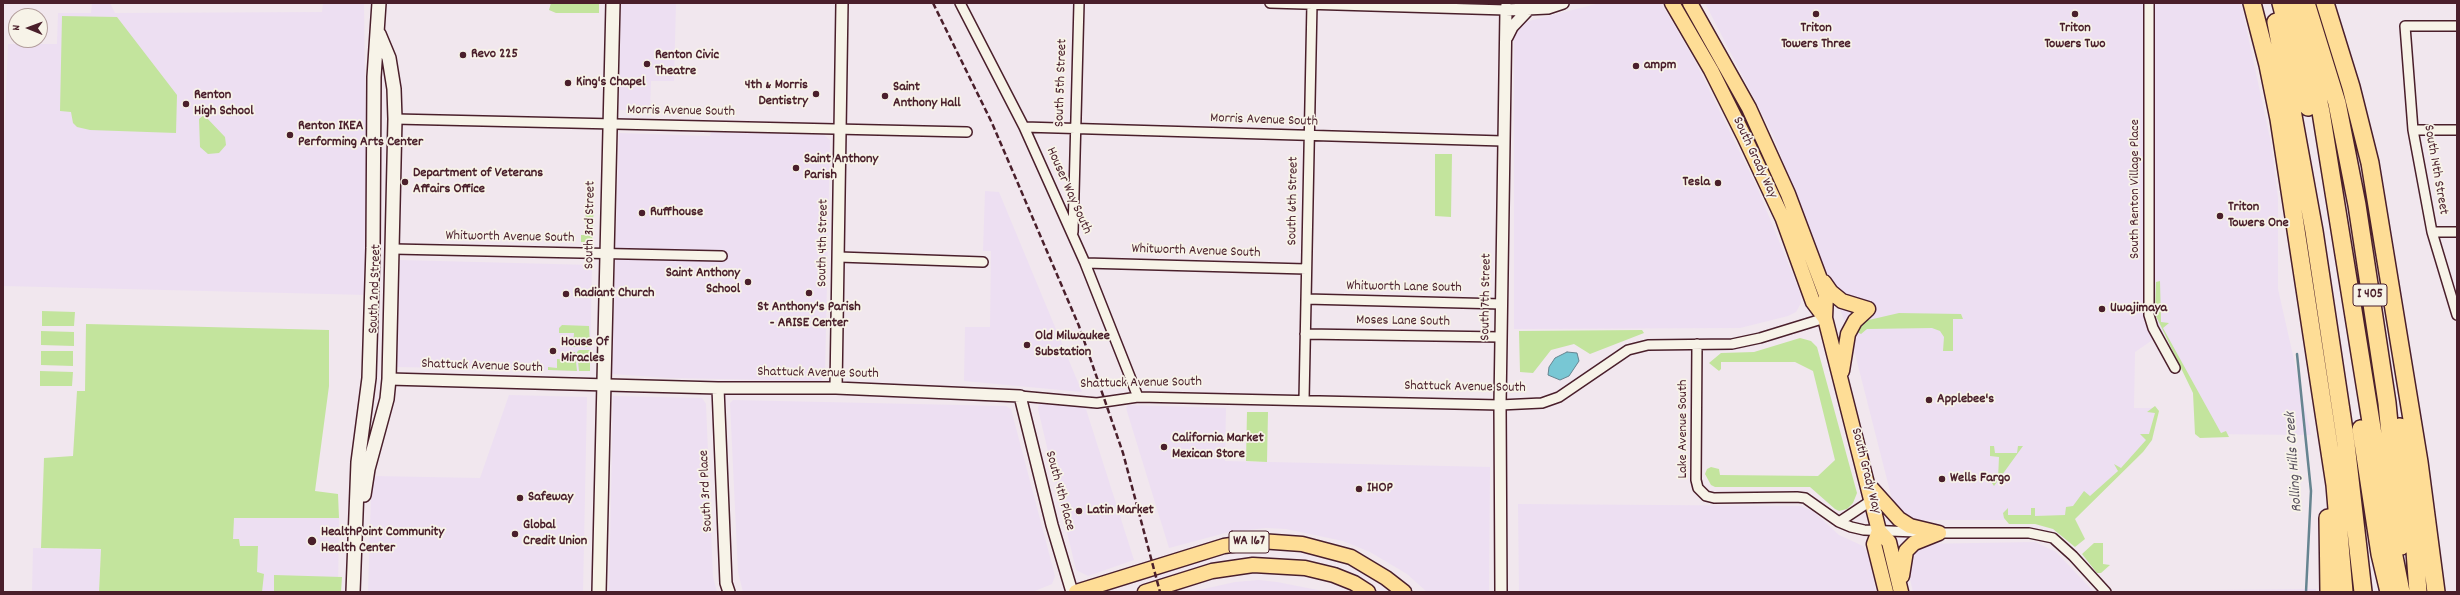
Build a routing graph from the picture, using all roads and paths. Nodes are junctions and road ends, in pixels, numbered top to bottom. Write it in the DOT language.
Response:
graph roads {
  1 [pos="379,3"];
  2 [pos="613,3"];
  3 [pos="842,3"];
  4 [pos="960,3"];
  5 [pos="1079,3"];
  6 [pos="1270,3"];
  7 [pos="1563,3"];
  8 [pos="1672,3"];
  9 [pos="1690,3"];
  10 [pos="2149,3"];
  11 [pos="2252,3"];
  12 [pos="2270,3"];
  13 [pos="2281,3"];
  14 [pos="2293,3"];
  15 [pos="2306,3"];
  16 [pos="2325,3"];
  17 [pos="1312,4"];
  18 [pos="1506,7"];
  19 [pos="1529,9"];
  20 [pos="2457,26"];
  21 [pos="378,30"];
  22 [pos="1506,41"];
  23 [pos="1700,48"];
  24 [pos="1717,48"];
  25 [pos="1731,110"];
  26 [pos="395,119"];
  27 [pos="610,124"];
  28 [pos="1024,127"];
  29 [pos="840,129"];
  30 [pos="1075,130"];
  31 [pos="2413,130"];
  32 [pos="2457,130"];
  33 [pos="967,132"];
  34 [pos="1309,137"];
  35 [pos="1504,141"];
  36 [pos="1767,146"];
  37 [pos="1751,151"];
  38 [pos="1782,179"];
  39 [pos="2432,232"];
  40 [pos="2457,232"];
  41 [pos="1073,236"];
  42 [pos="393,249"];
  43 [pos="607,254"];
  44 [pos="722,256"];
  45 [pos="839,257"];
  46 [pos="983,262"];
  47 [pos="1085,263"];
  48 [pos="1306,269"];
  49 [pos="1818,275"];
  50 [pos="1306,299"];
  51 [pos="1502,304"];
  52 [pos="2373,312"];
  53 [pos="2457,315"];
  54 [pos="1825,318"];
  55 [pos="1305,334"];
  56 [pos="1501,337"];
  57 [pos="1697,344"];
  58 [pos="2175,368"];
  59 [pos="836,374"];
  60 [pos="389,379"];
  61 [pos="1841,380"];
  62 [pos="604,385"];
  63 [pos="718,388"];
  64 [pos="814,388"];
  65 [pos="836,388"];
  66 [pos="1020,396"];
  67 [pos="1138,397"];
  68 [pos="2320,398"];
  69 [pos="1304,400"];
  70 [pos="1500,405"];
  71 [pos="2364,415"];
  72 [pos="1868,485"];
  73 [pos="1872,500"];
  74 [pos="1840,522"];
  75 [pos="1879,531"];
  76 [pos="1939,533"];
  77 [pos="355,547"];
  78 [pos="1901,591"];
  79 [pos="354,592"];
  80 [pos="599,592"];
  81 [pos="729,592"];
  82 [pos="1072,592"];
  83 [pos="1076,592"];
  84 [pos="1145,592"];
  85 [pos="1368,592"];
  86 [pos="1404,592"];
  87 [pos="1501,592"];
  88 [pos="1886,592"];
  89 [pos="2106,592"];
  90 [pos="2329,592"];
  91 [pos="2344,592"];
  92 [pos="2363,592"];
  93 [pos="2389,592"];
  94 [pos="2402,592"];
  95 [pos="2418,592"];
  96 [pos="2436,592"];
  1 -- 21 [label="main road, South 2nd Street"];
  2 -- 27 [label="main road, South 3rd Street"];
  3 -- 29 [label="street, South 4th Street"];
  4 -- 28 [label="street, Houser Way South"];
  5 -- 30 [label="street, South 5th Street"];
  6 -- 17 [label="street"];
  7 -- 19 [label="street"];
  8 -- 23 [label="main road, South Grady Way"];
  9 -- 24 [label="main road, South Grady Way"];
  10 -- 58 [label="street, South Renton Village Place"];
  11 -- 68 [label="highway"];
  12 -- 92 [label="highway"];
  13 -- 71 [label="highway"];
  14 -- 71 [label="highway"];
  15 -- 52 [label="highway, I 405"];
  16 -- 96 [label="highway"];
  17 -- 18 [label="street"];
  17 -- 34 [label="street, South 6th Street"];
  18 -- 19 [label="street"];
  18 -- 22 [label="street, South 7th Street"];
  19 -- 22 [label="street"];
  20 -- 31 [label="street, South 14th Street"];
  21 -- 26 [label="main road, South 2nd Street"];
  21 -- 77 [label="main road, South 2nd Street"];
  22 -- 35 [label="street, South 7th Street"];
  23 -- 24 [label="main road"];
  23 -- 25 [label="main road, South Grady Way"];
  24 -- 36 [label="main road, South Grady Way"];
  25 -- 36 [label="main road"];
  25 -- 37 [label="main road, South Grady Way"];
  26 -- 27 [label="street, Morris Avenue South"];
  26 -- 42 [label="main road, South 2nd Street"];
  27 -- 29 [label="street, Morris Avenue South"];
  27 -- 43 [label="main road, South 3rd Street"];
  28 -- 30 [label="street, Morris Avenue South"];
  28 -- 41 [label="street, Houser Way South"];
  29 -- 33 [label="street, Morris Avenue South"];
  29 -- 45 [label="street, South 4th Street"];
  30 -- 34 [label="street, Morris Avenue South"];
  30 -- 41 [label="street, South 5th Street"];
  31 -- 32 [label="street"];
  31 -- 39 [label="street, South 14th Street"];
  34 -- 35 [label="street, Morris Avenue South"];
  34 -- 48 [label="street, South 6th Street"];
  35 -- 51 [label="street, South 7th Street"];
  36 -- 38 [label="main road, South Grady Way"];
  37 -- 38 [label="main road"];
  37 -- 54 [label="main road, South Grady Way"];
  38 -- 49 [label="main road, South Grady Way"];
  39 -- 40 [label="street"];
  39 -- 53 [label="street, South 14th Street"];
  41 -- 47 [label="street, Houser Way South"];
  42 -- 43 [label="street, Whitworth Avenue South"];
  42 -- 60 [label="main road, South 2nd Street"];
  43 -- 44 [label="street, Whitworth Avenue South"];
  43 -- 62 [label="main road, South 3rd Street"];
  45 -- 46 [label="street"];
  45 -- 59 [label="street, South 4th Street"];
  47 -- 48 [label="street, Whitworth Avenue South"];
  47 -- 67 [label="street, Houser Way South"];
  48 -- 50 [label="street, South 6th Street"];
  49 -- 54 [label="main road, South Grady Way"];
  49 -- 61 [label="main road"];
  50 -- 51 [label="street, Whitworth Lane South"];
  50 -- 55 [label="street, South 6th Street"];
  51 -- 56 [label="street, South 7th Street"];
  52 -- 94 [label="highway, I 405"];
  52 -- 95 [label="highway"];
  54 -- 57 [label="street, Shattuck Avenue South"];
  54 -- 61 [label="main road, South Grady Way"];
  55 -- 56 [label="street, Moses Lane South"];
  55 -- 69 [label="street, South 6th Street"];
  56 -- 70 [label="street, South 7th Street"];
  57 -- 70 [label="street, Shattuck Avenue South"];
  57 -- 74 [label="street, Lake Avenue South"];
  59 -- 64 [label="street"];
  59 -- 65 [label="street, South 4th Street"];
  60 -- 62 [label="street, Shattuck Avenue South"];
  60 -- 77 [label="main road, South 2nd Street"];
  61 -- 72 [label="main road, South Grady Way"];
  62 -- 63 [label="street, Shattuck Avenue South"];
  62 -- 80 [label="main road, South 3rd Street"];
  63 -- 64 [label="street, Shattuck Avenue South"];
  63 -- 81 [label="street, South 3rd Place"];
  64 -- 65 [label="street, Shattuck Avenue South"];
  65 -- 66 [label="street, Shattuck Avenue South"];
  66 -- 67 [label="street, Shattuck Avenue South"];
  66 -- 82 [label="street, South 4th Place"];
  67 -- 69 [label="street, Shattuck Avenue South"];
  68 -- 90 [label="highway"];
  68 -- 91 [label="highway"];
  69 -- 70 [label="street, Shattuck Avenue South"];
  70 -- 87 [label="street, South 7th Street"];
  71 -- 93 [label="highway"];
  71 -- 94 [label="highway"];
  72 -- 73 [label="main road, South Grady Way"];
  72 -- 76 [label="main road"];
  73 -- 74 [label="street"];
  73 -- 75 [label="main road, South Grady Way"];
  74 -- 75 [label="street, Lake Avenue South"];
  75 -- 76 [label="street, Lake Avenue South"];
  75 -- 78 [label="main road, South Grady Way"];
  75 -- 88 [label="main road, South Grady Way"];
  76 -- 78 [label="main road"];
  76 -- 89 [label="street, Lake Avenue South"];
  77 -- 79 [label="main road, South 2nd Street"];
  83 -- 86 [label="main road, WA 167"];
  84 -- 85 [label="main road, WA 167"];
}
